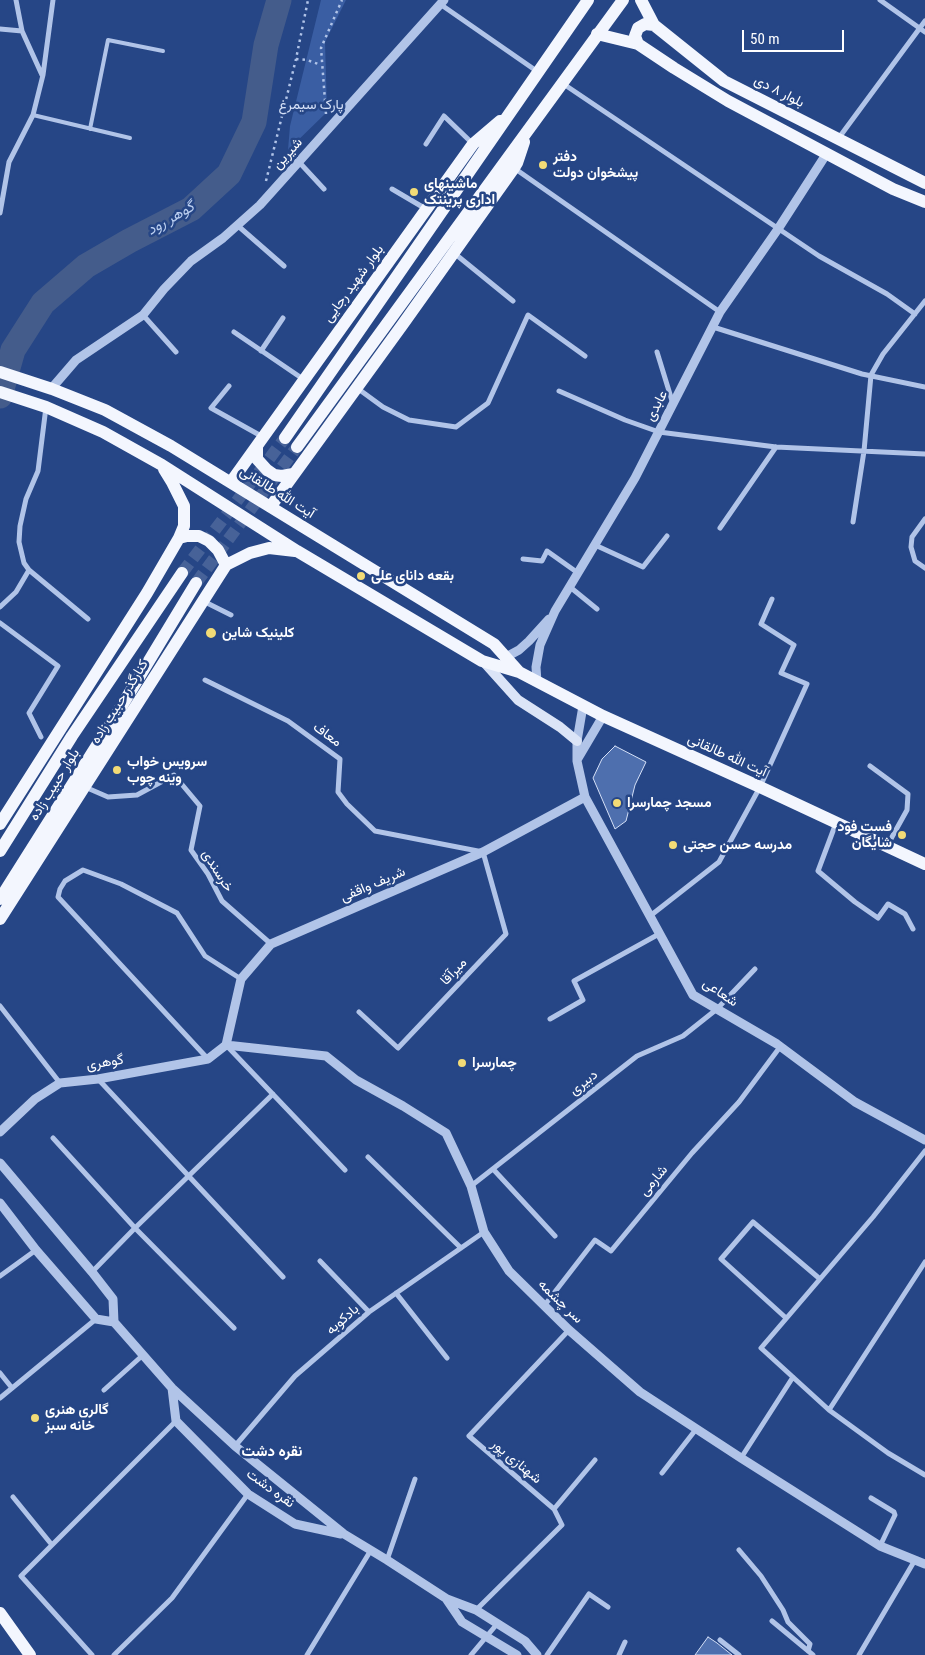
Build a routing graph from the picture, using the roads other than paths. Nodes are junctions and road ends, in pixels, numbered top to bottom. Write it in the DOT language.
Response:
graph roads {
  1 [pos="16,0"];
  2 [pos="53,0"];
  3 [pos="588,0"];
  4 [pos="623,0"];
  5 [pos="641,0"];
  6 [pos="880,0"];
  7 [pos="442,2"];
  8 [pos="925,21"];
  9 [pos="654,25"];
  10 [pos="0,29"];
  11 [pos="923,30"];
  12 [pos="22,31"];
  13 [pos="597,34"];
  14 [pos="638,44"];
  15 [pos="163,51"];
  16 [pos="539,72"];
  17 [pos="43,75"];
  18 [pos="562,83"];
  19 [pos="512,112"];
  20 [pos="33,114"];
  21 [pos="90,128"];
  22 [pos="527,131"];
  23 [pos="130,138"];
  24 [pos="838,140"];
  25 [pos="426,144"];
  26 [pos="473,144"];
  27 [pos="827,153"];
  28 [pos="299,162"];
  29 [pos="514,168"];
  30 [pos="925,183"];
  31 [pos="324,189"];
  32 [pos="392,189"];
  33 [pos="925,202"];
  34 [pos="426,209"];
  35 [pos="0,213"];
  36 [pos="237,225"];
  37 [pos="778,229"];
  38 [pos="453,252"];
  39 [pos="284,266"];
  40 [pos="925,300"];
  41 [pos="513,301"];
  42 [pos="720,312"];
  43 [pos="914,314"];
  44 [pos="143,315"];
  45 [pos="284,318"];
  46 [pos="713,327"];
  47 [pos="234,332"];
  48 [pos="261,351"];
  49 [pos="176,352"];
  50 [pos="657,352"];
  51 [pos="585,356"];
  52 [pos="0,372"];
  53 [pos="871,375"];
  54 [pos="304,379"];
  55 [pos="229,386"];
  56 [pos="925,386"];
  57 [pos="357,388"];
  58 [pos="51,389"];
  59 [pos="559,391"];
  60 [pos="0,392"];
  61 [pos="673,404"];
  62 [pos="45,407"];
  63 [pos="659,432"];
  64 [pos="285,438"];
  65 [pos="260,442"];
  66 [pos="296,447"];
  67 [pos="776,447"];
  68 [pos="864,451"];
  69 [pos="925,454"];
  70 [pos="162,465"];
  71 [pos="293,474"];
  72 [pos="231,482"];
  73 [pos="271,506"];
  74 [pos="925,519"];
  75 [pos="853,522"];
  76 [pos="720,528"];
  77 [pos="667,536"];
  78 [pos="179,538"];
  79 [pos="595,545"];
  80 [pos="297,551"];
  81 [pos="523,559"];
  82 [pos="226,565"];
  83 [pos="925,568"];
  84 [pos="29,570"];
  85 [pos="578,572"];
  86 [pos="182,573"];
  87 [pos="196,583"];
  88 [pos="570,587"];
  89 [pos="404,589"];
  90 [pos="772,599"];
  91 [pos="202,601"];
  92 [pos="0,606"];
  93 [pos="393,608"];
  94 [pos="597,609"];
  95 [pos="555,611"];
  96 [pos="231,615"];
  97 [pos="88,619"];
  98 [pos="0,623"];
  99 [pos="506,658"];
  100 [pos="482,661"];
  101 [pos="519,672"];
  102 [pos="205,680"];
  103 [pos="537,682"];
  104 [pos="583,706"];
  105 [pos="603,716"];
  106 [pos="41,737"];
  107 [pos="577,741"];
  108 [pos="577,761"];
  109 [pos="870,766"];
  110 [pos="85,787"];
  111 [pos="760,787"];
  112 [pos="585,797"];
  113 [pos="836,822"];
  114 [pos="0,824"];
  115 [pos="887,846"];
  116 [pos="0,851"];
  117 [pos="483,852"];
  118 [pos="925,864"];
  119 [pos="0,899"];
  120 [pos="650,916"];
  121 [pos="0,919"];
  122 [pos="913,929"];
  123 [pos="659,934"];
  124 [pos="271,944"];
  125 [pos="755,969"];
  126 [pos="241,980"];
  127 [pos="0,1006"];
  128 [pos="717,1009"];
  129 [pos="359,1012"];
  130 [pos="550,1020"];
  131 [pos="226,1045"];
  132 [pos="780,1047"];
  133 [pos="208,1059"];
  134 [pos="98,1079"];
  135 [pos="60,1083"];
  136 [pos="274,1094"];
  137 [pos="0,1132"];
  138 [pos="53,1138"];
  139 [pos="925,1140"];
  140 [pos="925,1151"];
  141 [pos="368,1157"];
  142 [pos="0,1164"];
  143 [pos="493,1169"];
  144 [pos="345,1170"];
  145 [pos="189,1176"];
  146 [pos="471,1186"];
  147 [pos="0,1203"];
  148 [pos="136,1228"];
  149 [pos="484,1232"];
  150 [pos="555,1236"];
  151 [pos="461,1248"];
  152 [pos="36,1250"];
  153 [pos="320,1261"];
  154 [pos="925,1262"];
  155 [pos="92,1272"];
  156 [pos="0,1276"];
  157 [pos="283,1277"];
  158 [pos="820,1279"];
  159 [pos="396,1293"];
  160 [pos="544,1306"];
  161 [pos="369,1312"];
  162 [pos="786,1318"];
  163 [pos="96,1319"];
  164 [pos="114,1322"];
  165 [pos="234,1328"];
  166 [pos="569,1330"];
  167 [pos="143,1356"];
  168 [pos="447,1358"];
  169 [pos="0,1374"];
  170 [pos="794,1377"];
  171 [pos="12,1388"];
  172 [pos="172,1388"];
  173 [pos="104,1390"];
  174 [pos="0,1398"];
  175 [pos="829,1410"];
  176 [pos="176,1421"];
  177 [pos="697,1428"];
  178 [pos="235,1446"];
  179 [pos="741,1458"];
  180 [pos="595,1460"];
  181 [pos="662,1473"];
  182 [pos="925,1475"];
  183 [pos="415,1479"];
  184 [pos="248,1494"];
  185 [pos="13,1497"];
  186 [pos="871,1498"];
  187 [pos="554,1509"];
  188 [pos="344,1534"];
  189 [pos="52,1546"];
  190 [pos="880,1546"];
  191 [pos="371,1550"];
  192 [pos="739,1550"];
  193 [pos="387,1560"];
  194 [pos="915,1560"];
  195 [pos="925,1564"];
  196 [pos="447,1599"];
  197 [pos="608,1607"];
  198 [pos="476,1610"];
  199 [pos="0,1613"];
  200 [pos="772,1621"];
  201 [pos="497,1624"];
  202 [pos="486,1636"];
  203 [pos="720,1640"];
  204 [pos="626,1642"];
  205 [pos="120,1649"];
  206 [pos="808,1651"];
  207 [pos="30,1655"];
  208 [pos="92,1655"];
  209 [pos="114,1655"];
  210 [pos="126,1655"];
  211 [pos="308,1655"];
  212 [pos="470,1655"];
  213 [pos="517,1655"];
  214 [pos="537,1655"];
  215 [pos="547,1655"];
  216 [pos="619,1655"];
  217 [pos="740,1655"];
  218 [pos="813,1655"];
  219 [pos="859,1655"];
  1 -- 12 [label="street"];
  2 -- 17 [label="street"];
  3 -- 16 [label="main road, بلوار شهید رجایی"];
  4 -- 13 [label="main road"];
  5 -- 9 [label="main road, بلوار ۸ دی"];
  6 -- 11 [label="street"];
  7 -- 16 [label="street"];
  7 -- 28 [label="street, شیرین"];
  8 -- 11 [label="street"];
  9 -- 14 [label="main road"];
  9 -- 24 [label="main road, بلوار ۸ دی"];
  10 -- 12 [label="street"];
  11 -- 24 [label="street"];
  12 -- 17 [label="street"];
  13 -- 14 [label="main road"];
  13 -- 18 [label="main road"];
  14 -- 27 [label="main road"];
  15 -- 21 [label="lane"];
  16 -- 19 [label="main road, بلوار شهید رجایی"];
  17 -- 20 [label="street"];
  18 -- 22 [label="main road"];
  18 -- 37 [label="street"];
  19 -- 26 [label="main road, بلوار شهید رجایی"];
  19 -- 64 [label="main road, بلوار شهید رجایی"];
  20 -- 21 [label="lane"];
  20 -- 35 [label="street"];
  21 -- 23 [label="lane"];
  22 -- 29 [label="main road"];
  22 -- 66 [label="main road"];
  24 -- 30 [label="main road, بلوار ۸ دی"];
  25 -- 26 [label="street"];
  26 -- 34 [label="main road, بلوار شهید رجایی"];
  27 -- 33 [label="main road"];
  27 -- 37 [label="street, عابدی"];
  28 -- 31 [label="street"];
  28 -- 36 [label="street, شیرین"];
  29 -- 38 [label="main road"];
  29 -- 42 [label="street"];
  32 -- 34 [label="street"];
  34 -- 54 [label="main road, بلوار شهید رجایی"];
  36 -- 39 [label="street"];
  36 -- 44 [label="street, شیرین"];
  37 -- 42 [label="street, عابدی"];
  37 -- 43 [label="street"];
  38 -- 41 [label="street"];
  38 -- 57 [label="main road"];
  40 -- 43 [label="street"];
  42 -- 46 [label="street, عابدی"];
  43 -- 53 [label="street"];
  44 -- 49 [label="street"];
  44 -- 58 [label="street, شیرین"];
  45 -- 48 [label="street"];
  46 -- 53 [label="street"];
  46 -- 61 [label="street, عابدی"];
  47 -- 48 [label="street"];
  48 -- 54 [label="street"];
  50 -- 61 [label="street"];
  51 -- 57 [label="street"];
  52 -- 58 [label="main road, آیت الله طالقانی"];
  53 -- 56 [label="street"];
  53 -- 68 [label="street"];
  54 -- 65 [label="main road, بلوار شهید رجایی"];
  55 -- 65 [label="street"];
  57 -- 71 [label="main road"];
  58 -- 62 [label="main road"];
  58 -- 72 [label="main road, آیت الله طالقانی"];
  59 -- 63 [label="street"];
  60 -- 62 [label="main road, آیت الله طالقانی"];
  61 -- 63 [label="street, عابدی"];
  62 -- 70 [label="main road, آیت الله طالقانی"];
  62 -- 84 [label="street"];
  63 -- 67 [label="street"];
  63 -- 79 [label="street, عابدی"];
  65 -- 71 [label="main road"];
  65 -- 72 [label="main road, بلوار شهید رجایی"];
  67 -- 68 [label="street"];
  67 -- 76 [label="street"];
  68 -- 69 [label="street"];
  68 -- 75 [label="street"];
  70 -- 78 [label="main road"];
  70 -- 80 [label="main road, آیت الله طالقانی"];
  71 -- 73 [label="main road"];
  72 -- 73 [label="main road, آیت الله طالقانی"];
  73 -- 89 [label="main road, آیت الله طالقانی"];
  74 -- 83 [label="street"];
  77 -- 79 [label="street"];
  78 -- 82 [label="main road"];
  78 -- 114 [label="main road"];
  79 -- 85 [label="street, عابدی"];
  80 -- 82 [label="main road, کنارگذر حبیب زاده"];
  80 -- 93 [label="main road, آیت الله طالقانی"];
  81 -- 85 [label="street"];
  82 -- 91 [label="main road, کنارگذر حبیب زاده"];
  84 -- 92 [label="street"];
  84 -- 97 [label="street"];
  85 -- 88 [label="street, عابدی"];
  86 -- 116 [label="main road, بلوار حبیب زاده"];
  87 -- 119 [label="main road, بلوار حبیب زاده"];
  88 -- 94 [label="street"];
  88 -- 95 [label="street, عابدی"];
  89 -- 93 [label="main road"];
  89 -- 99 [label="main road, آیت الله طالقانی"];
  90 -- 111 [label="street"];
  91 -- 96 [label="street"];
  91 -- 110 [label="main road, کنارگذر حبیب زاده"];
  93 -- 100 [label="main road, آیت الله طالقانی"];
  95 -- 99 [label="street"];
  95 -- 103 [label="street, عابدی"];
  98 -- 106 [label="street"];
  99 -- 101 [label="main road, آیت الله طالقانی"];
  100 -- 101 [label="main road, آیت الله طالقانی"];
  100 -- 107 [label="main road"];
  101 -- 103 [label="main road, آیت الله طالقانی"];
  102 -- 117 [label="street, معاف"];
  103 -- 104 [label="main road, آیت الله طالقانی"];
  104 -- 105 [label="main road, آیت الله طالقانی"];
  104 -- 107 [label="street, شعاعی"];
  105 -- 108 [label="street"];
  105 -- 111 [label="main road, آیت الله طالقانی"];
  107 -- 108 [label="street, شعاعی"];
  108 -- 112 [label="street, شعاعی"];
  109 -- 115 [label="street"];
  110 -- 121 [label="main road, کنارگذر حبیب زاده"];
  110 -- 124 [label="street, خرسندی"];
  111 -- 113 [label="main road, آیت الله طالقانی"];
  111 -- 120 [label="street"];
  112 -- 117 [label="street, شریف واقفی"];
  112 -- 120 [label="street, شعاعی"];
  113 -- 115 [label="main road, آیت الله طالقانی"];
  113 -- 122 [label="street"];
  115 -- 118 [label="main road, آیت الله طالقانی"];
  117 -- 124 [label="street, شریف واقفی"];
  117 -- 129 [label="street, میرآقا"];
  120 -- 123 [label="street, شعاعی"];
  123 -- 128 [label="street, شعاعی"];
  123 -- 130 [label="street"];
  124 -- 126 [label="street, شریف واقفی"];
  125 -- 128 [label="street, دبیری"];
  126 -- 131 [label="street, شریف واقفی"];
  126 -- 133 [label="street"];
  127 -- 135 [label="street"];
  128 -- 132 [label="street, شعاعی"];
  128 -- 143 [label="street, دبیری"];
  131 -- 133 [label="street, گوهری"];
  131 -- 136 [label="street"];
  131 -- 146 [label="street, سر چشمه"];
  132 -- 139 [label="street, شعاعی"];
  132 -- 160 [label="street, شارمی"];
  133 -- 134 [label="street, گوهری"];
  134 -- 135 [label="street, گوهری"];
  134 -- 145 [label="street"];
  135 -- 137 [label="street, گوهری"];
  136 -- 144 [label="street"];
  136 -- 145 [label="street"];
  138 -- 148 [label="street"];
  140 -- 158 [label="street"];
  141 -- 151 [label="street"];
  142 -- 155 [label="street"];
  143 -- 146 [label="street, دبیری"];
  143 -- 150 [label="street"];
  145 -- 148 [label="street"];
  145 -- 157 [label="street"];
  146 -- 149 [label="street, سر چشمه"];
  147 -- 152 [label="street"];
  148 -- 155 [label="street"];
  148 -- 165 [label="street"];
  149 -- 151 [label="street, بادکوبه"];
  149 -- 160 [label="street, سر چشمه"];
  151 -- 159 [label="street, بادکوبه"];
  152 -- 156 [label="street"];
  152 -- 163 [label="street"];
  153 -- 161 [label="street"];
  154 -- 175 [label="street"];
  155 -- 164 [label="street"];
  158 -- 162 [label="street"];
  158 -- 162 [label="street"];
  159 -- 161 [label="street, بادکوبه"];
  159 -- 168 [label="street"];
  160 -- 166 [label="street, سر چشمه"];
  161 -- 178 [label="street, بادکوبه"];
  162 -- 170 [label="street"];
  163 -- 164 [label="street"];
  163 -- 171 [label="street"];
  164 -- 167 [label="street, نقره دشت"];
  166 -- 177 [label="street, سر چشمه"];
  166 -- 187 [label="street, شهنازی پور"];
  167 -- 172 [label="street, نقره دشت"];
  167 -- 173 [label="street"];
  169 -- 171 [label="street"];
  170 -- 175 [label="street"];
  170 -- 179 [label="street"];
  171 -- 174 [label="street"];
  172 -- 176 [label="street"];
  172 -- 178 [label="street, نقره دشت"];
  175 -- 182 [label="street"];
  176 -- 184 [label="street, نقره دشت"];
  176 -- 189 [label="street"];
  177 -- 179 [label="street, سر چشمه"];
  177 -- 181 [label="street"];
  178 -- 188 [label="street, نقره دشت"];
  179 -- 190 [label="street, سر چشمه"];
  180 -- 187 [label="street"];
  183 -- 193 [label="street"];
  184 -- 188 [label="street, نقره دشت"];
  184 -- 205 [label="street"];
  185 -- 189 [label="street"];
  186 -- 190 [label="street"];
  187 -- 198 [label="street"];
  188 -- 191 [label="street, نقره دشت"];
  189 -- 208 [label="street"];
  190 -- 194 [label="street, سر چشمه"];
  191 -- 193 [label="street, نقره دشت"];
  191 -- 211 [label="street"];
  192 -- 206 [label="street"];
  193 -- 196 [label="street, نقره دشت"];
  194 -- 195 [label="street, سر چشمه"];
  194 -- 219 [label="street"];
  196 -- 198 [label="street, نقره دشت"];
  196 -- 202 [label="street, نقره دشت"];
  197 -- 215 [label="street"];
  198 -- 201 [label="street, نقره دشت"];
  199 -- 207 [label="main road"];
  200 -- 206 [label="street"];
  201 -- 202 [label="street"];
  201 -- 214 [label="street, نقره دشت"];
  202 -- 212 [label="street"];
  202 -- 213 [label="street, نقره دشت"];
  203 -- 217 [label="street"];
  204 -- 216 [label="street"];
  205 -- 209 [label="street"];
  205 -- 210 [label="street"];
  206 -- 218 [label="street"];
}
